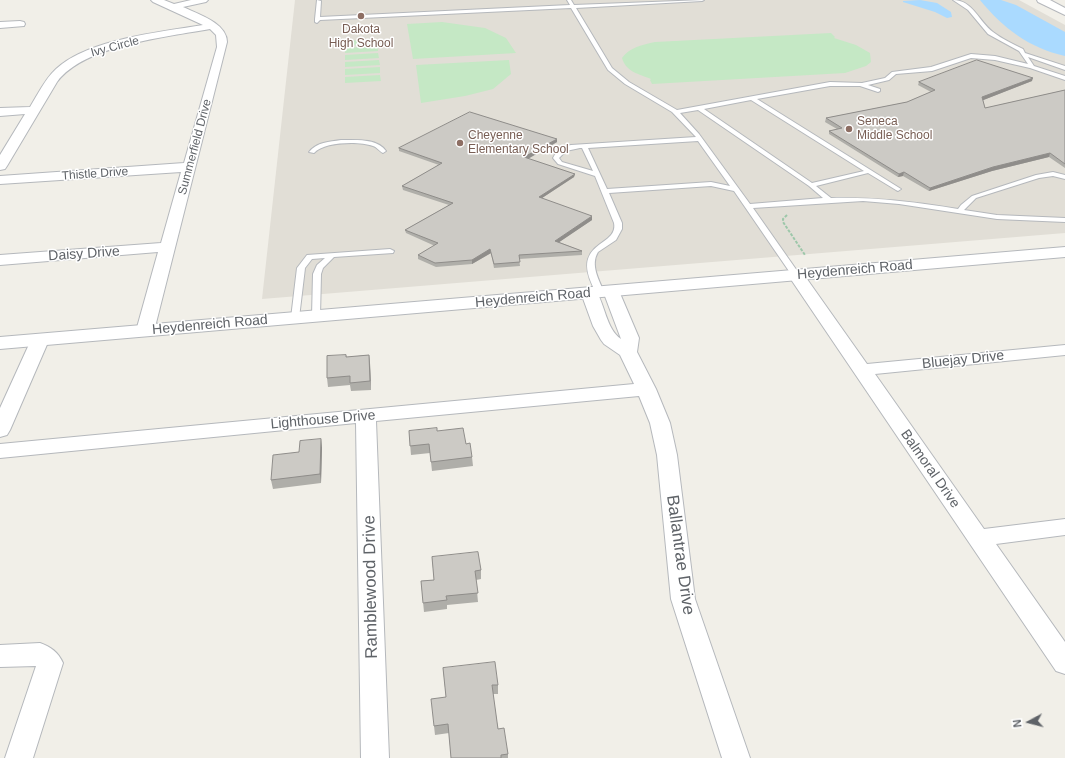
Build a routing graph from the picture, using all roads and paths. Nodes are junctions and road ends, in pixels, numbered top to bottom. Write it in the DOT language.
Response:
graph roads {
  1 [pos="156,0"];
  2 [pos="203,0"];
  3 [pos="319,0"];
  4 [pos="628,0"];
  5 [pos="702,0"];
  6 [pos="955,0"];
  7 [pos="1042,0"];
  8 [pos="666,1"];
  9 [pos="618,2"];
  10 [pos="571,3"];
  11 [pos="173,8"];
  12 [pos="1065,12"];
  13 [pos="20,24"];
  14 [pos="0,25"];
  15 [pos="213,26"];
  16 [pos="1024,54"];
  17 [pos="1032,67"];
  18 [pos="1065,68"];
  19 [pos="1065,78"];
  20 [pos="861,84"];
  21 [pos="878,90"];
  22 [pos="752,98"];
  23 [pos="699,108"];
  24 [pos="34,110"];
  25 [pos="0,112"];
  26 [pos="676,112"];
  27 [pos="700,139"];
  28 [pos="584,146"];
  29 [pos="383,151"];
  30 [pos="312,152"];
  31 [pos="0,166"];
  32 [pos="189,167"];
  33 [pos="870,171"];
  34 [pos="597,174"];
  35 [pos="1065,177"];
  36 [pos="0,180"];
  37 [pos="811,185"];
  38 [pos="736,189"];
  39 [pos="898,189"];
  40 [pos="604,191"];
  41 [pos="829,200"];
  42 [pos="749,206"];
  43 [pos="960,211"];
  44 [pos="791,212"];
  45 [pos="1065,220"];
  46 [pos="167,247"];
  47 [pos="390,251"];
  48 [pos="1065,252"];
  49 [pos="332,255"];
  50 [pos="806,255"];
  51 [pos="0,260"];
  52 [pos="796,275"];
  53 [pos="600,292"];
  54 [pos="316,316"];
  55 [pos="295,318"];
  56 [pos="145,330"];
  57 [pos="40,340"];
  58 [pos="0,343"];
  59 [pos="1065,350"];
  60 [pos="862,370"];
  61 [pos="646,389"];
  62 [pos="366,416"];
  63 [pos="0,430"];
  64 [pos="0,451"];
  65 [pos="1065,527"];
  66 [pos="978,538"];
  67 [pos="0,656"];
  68 [pos="1065,663"];
  69 [pos="19,758"];
  70 [pos="375,758"];
  71 [pos="736,758"];
  1 -- 11 [label="street"];
  2 -- 11 [label="street"];
  3 -- 10 [label="lane"];
  4 -- 9 [label="lane"];
  5 -- 8 [label="lane"];
  6 -- 16 [label="lane"];
  7 -- 12 [label="street"];
  8 -- 9 [label="lane"];
  9 -- 10 [label="lane"];
  10 -- 26 [label="lane"];
  11 -- 15 [label="street"];
  13 -- 14 [label="street"];
  15 -- 24 [label="street, Ivy Circle"];
  15 -- 32 [label="street, Summerfield Drive"];
  16 -- 17 [label="lane"];
  16 -- 18 [label="lane"];
  17 -- 19 [label="lane"];
  17 -- 20 [label="lane"];
  20 -- 21 [label="lane"];
  20 -- 22 [label="lane"];
  22 -- 23 [label="lane"];
  22 -- 33 [label="lane"];
  23 -- 26 [label="lane"];
  23 -- 37 [label="lane"];
  24 -- 25 [label="street"];
  24 -- 31 [label="street, Ivy Circle"];
  26 -- 27 [label="lane"];
  27 -- 28 [label="lane"];
  27 -- 38 [label="lane"];
  28 -- 34 [label="lane"];
  28 -- 34 [label="lane"];
  29 -- 30 [label="lane"];
  32 -- 36 [label="street, Thistle Drive"];
  32 -- 46 [label="street, Summerfield Drive"];
  33 -- 37 [label="lane"];
  33 -- 39 [label="lane"];
  34 -- 40 [label="lane"];
  35 -- 43 [label="lane"];
  37 -- 41 [label="lane"];
  38 -- 40 [label="lane"];
  38 -- 42 [label="lane"];
  40 -- 53 [label="lane"];
  41 -- 42 [label="lane"];
  41 -- 43 [label="lane"];
  42 -- 52 [label="lane"];
  43 -- 45 [label="lane"];
  44 -- 50 [label="path"];
  46 -- 51 [label="street, Daisy Drive"];
  46 -- 56 [label="street, Summerfield Drive"];
  47 -- 49 [label="lane"];
  48 -- 52 [label="street, Heydenreich Road"];
  49 -- 54 [label="lane"];
  49 -- 55 [label="lane"];
  52 -- 53 [label="street, Heydenreich Road"];
  52 -- 60 [label="street, Balmoral Drive"];
  53 -- 54 [label="street, Heydenreich Road"];
  53 -- 61 [label="street, Ballantrae Drive"];
  54 -- 55 [label="street, Heydenreich Road"];
  55 -- 56 [label="street, Heydenreich Road"];
  56 -- 57 [label="street, Heydenreich Road"];
  57 -- 58 [label="street, Heydenreich Road"];
  57 -- 63 [label="street"];
  59 -- 60 [label="street, Bluejay Drive"];
  60 -- 66 [label="street, Balmoral Drive"];
  61 -- 62 [label="street, Lighthouse Drive"];
  61 -- 71 [label="street, Ballantrae Drive"];
  62 -- 64 [label="street, Lighthouse Drive"];
  62 -- 70 [label="street, Ramblewood Drive"];
  65 -- 66 [label="street"];
  66 -- 68 [label="street, Balmoral Drive"];
  67 -- 69 [label="street"];
}
